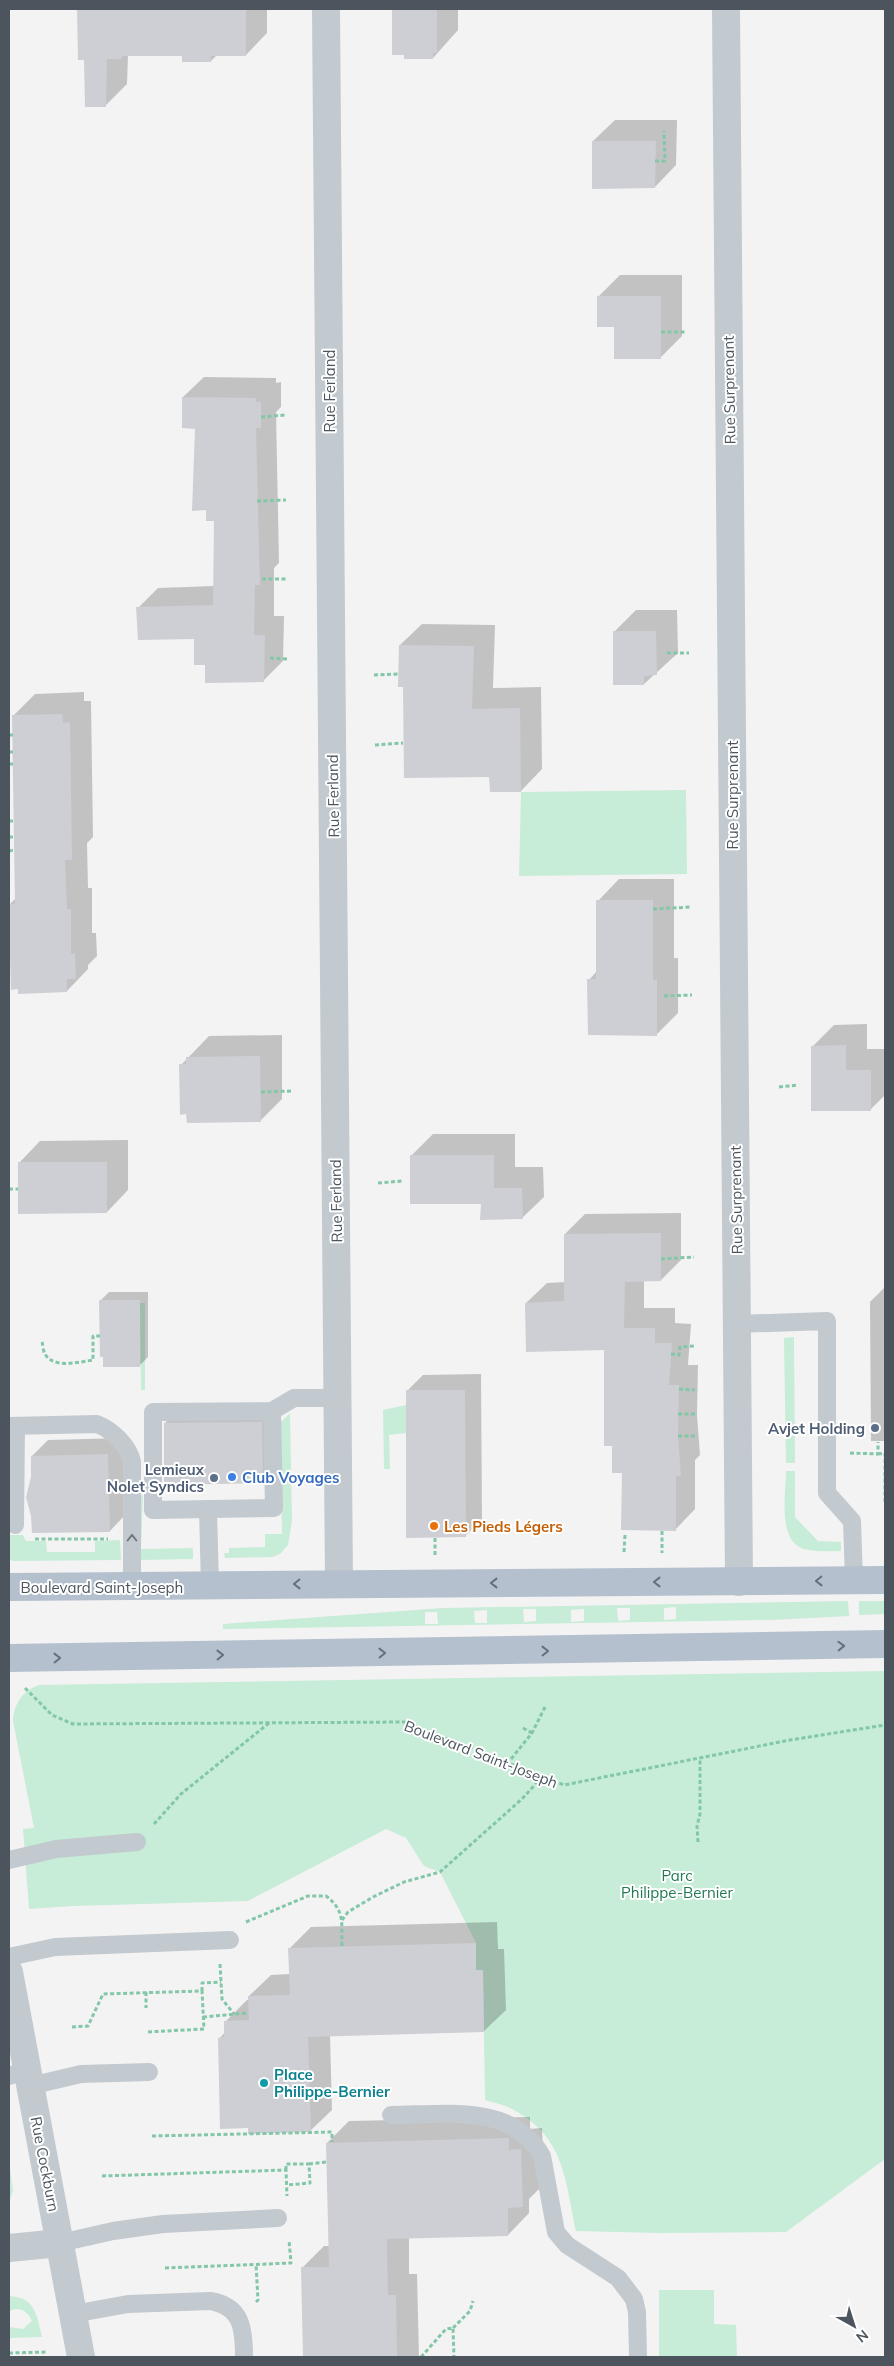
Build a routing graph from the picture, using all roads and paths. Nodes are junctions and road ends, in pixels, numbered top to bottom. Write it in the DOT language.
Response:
graph roads {
  1 [pos="326,9"];
  2 [pos="726,9"];
  3 [pos="664,131"];
  4 [pos="655,161"];
  5 [pos="661,332"];
  6 [pos="686,332"];
  7 [pos="285,416"];
  8 [pos="261,417"];
  9 [pos="286,500"];
  10 [pos="257,501"];
  11 [pos="262,579"];
  12 [pos="287,579"];
  13 [pos="667,653"];
  14 [pos="688,653"];
  15 [pos="270,658"];
  16 [pos="288,659"];
  17 [pos="398,674"];
  18 [pos="374,675"];
  19 [pos="375,744"];
  20 [pos="403,744"];
  21 [pos="9,821"];
  22 [pos="14,821"];
  23 [pos="9,837"];
  24 [pos="14,837"];
  25 [pos="15,850"];
  26 [pos="9,851"];
  27 [pos="691,907"];
  28 [pos="653,909"];
  29 [pos="692,995"];
  30 [pos="664,996"];
  31 [pos="798,1085"];
  32 [pos="779,1087"];
  33 [pos="291,1091"];
  34 [pos="261,1092"];
  35 [pos="402,1181"];
  36 [pos="378,1183"];
  37 [pos="9,1189"];
  38 [pos="18,1189"];
  39 [pos="694,1257"];
  40 [pos="661,1259"];
  41 [pos="737,1324"];
  42 [pos="100,1336"];
  43 [pos="42,1342"];
  44 [pos="695,1346"];
  45 [pos="671,1354"];
  46 [pos="679,1390"];
  47 [pos="695,1390"];
  48 [pos="338,1398"];
  49 [pos="272,1411"];
  50 [pos="678,1414"];
  51 [pos="696,1414"];
  52 [pos="12,1426"];
  53 [pos="678,1436"];
  54 [pos="695,1436"];
  55 [pos="878,1442"];
  56 [pos="827,1453"];
  57 [pos="878,1454"];
  58 [pos="885,1503"];
  59 [pos="208,1509"];
  60 [pos="15,1525"];
  61 [pos="662,1531"];
  62 [pos="625,1535"];
  63 [pos="435,1538"];
  64 [pos="27,1539"];
  65 [pos="116,1539"];
  66 [pos="624,1556"];
  67 [pos="662,1556"];
  68 [pos="435,1558"];
  69 [pos="854,1580"];
  70 [pos="885,1580"];
  71 [pos="739,1582"];
  72 [pos="339,1584"];
  73 [pos="210,1586"];
  74 [pos="9,1587"];
  75 [pos="132,1587"];
  76 [pos="885,1644"];
  77 [pos="9,1658"];
  78 [pos="24,1687"];
  79 [pos="545,1707"];
  80 [pos="269,1722"];
  81 [pos="885,1725"];
  82 [pos="522,1728"];
  83 [pos="532,1733"];
  84 [pos="700,1759"];
  85 [pos="507,1764"];
  86 [pos="541,1778"];
  87 [pos="160,1817"];
  88 [pos="137,1842"];
  89 [pos="698,1842"];
  90 [pos="9,1860"];
  91 [pos="248,1921"];
  92 [pos="342,1921"];
  93 [pos="230,1940"];
  94 [pos="342,1946"];
  95 [pos="9,1957"];
  96 [pos="220,1961"];
  97 [pos="9,1972"];
  98 [pos="221,1982"];
  99 [pos="202,1991"];
  100 [pos="146,1992"];
  101 [pos="146,2008"];
  102 [pos="248,2013"];
  103 [pos="234,2014"];
  104 [pos="203,2017"];
  105 [pos="72,2027"];
  106 [pos="147,2032"];
  107 [pos="149,2072"];
  108 [pos="22,2077"];
  109 [pos="391,2115"];
  110 [pos="152,2136"];
  111 [pos="332,2142"];
  112 [pos="326,2162"];
  113 [pos="309,2164"];
  114 [pos="286,2170"];
  115 [pos="287,2185"];
  116 [pos="278,2218"];
  117 [pos="60,2243"];
  118 [pos="9,2248"];
  119 [pos="256,2264"];
  120 [pos="473,2301"];
  121 [pos="251,2305"];
  122 [pos="73,2314"];
  123 [pos="453,2328"];
  124 [pos="16,2352"];
  125 [pos="48,2352"];
  126 [pos="9,2353"];
  127 [pos="16,2357"];
  128 [pos="81,2357"];
  129 [pos="244,2357"];
  130 [pos="421,2357"];
  131 [pos="454,2357"];
  132 [pos="638,2357"];
  1 -- 48 [label="street, Rue Ferland"];
  2 -- 41 [label="street, Rue Surprenant"];
  3 -- 4 [label="path"];
  5 -- 6 [label="path"];
  7 -- 8 [label="path"];
  9 -- 10 [label="path"];
  11 -- 12 [label="path"];
  13 -- 14 [label="path"];
  15 -- 16 [label="path"];
  17 -- 18 [label="path"];
  19 -- 20 [label="path"];
  21 -- 22 [label="path"];
  23 -- 24 [label="path"];
  25 -- 26 [label="path"];
  27 -- 28 [label="path"];
  29 -- 30 [label="path"];
  31 -- 32 [label="path"];
  33 -- 34 [label="path"];
  35 -- 36 [label="path"];
  37 -- 38 [label="path"];
  39 -- 40 [label="path"];
  41 -- 56 [label="lane"];
  41 -- 71 [label="street, Rue Surprenant"];
  42 -- 43 [label="path"];
  44 -- 45 [label="path"];
  46 -- 47 [label="path"];
  48 -- 49 [label="lane"];
  48 -- 72 [label="street, Rue Ferland"];
  49 -- 59 [label="lane"];
  49 -- 59 [label="lane"];
  50 -- 51 [label="path"];
  52 -- 60 [label="lane"];
  75 -- 52 [label="lane, one-way"];
  53 -- 54 [label="path"];
  55 -- 57 [label="path"];
  56 -- 57 [label="path"];
  56 -- 69 [label="lane"];
  57 -- 58 [label="path"];
  59 -- 73 [label="lane"];
  61 -- 67 [label="path"];
  62 -- 66 [label="path"];
  63 -- 68 [label="path"];
  64 -- 65 [label="path"];
  69 -- 70 [label="main road, Boulevard Saint-Joseph"];
  69 -- 71 [label="main road, Boulevard Saint-Joseph, one-way"];
  71 -- 72 [label="main road, Boulevard Saint-Joseph, one-way"];
  72 -- 73 [label="main road, Boulevard Saint-Joseph, one-way"];
  73 -- 75 [label="main road, Boulevard Saint-Joseph"];
  74 -- 75 [label="main road, Boulevard Saint-Joseph"];
  77 -- 76 [label="main road, one-way"];
  78 -- 80 [label="path, Boulevard Saint-Joseph"];
  79 -- 83 [label="path"];
  80 -- 85 [label="path, Boulevard Saint-Joseph"];
  80 -- 87 [label="path"];
  81 -- 84 [label="path, Boulevard Saint-Joseph"];
  82 -- 83 [label="path"];
  83 -- 85 [label="path"];
  84 -- 86 [label="path, Boulevard Saint-Joseph"];
  84 -- 89 [label="path"];
  85 -- 86 [label="path, Boulevard Saint-Joseph"];
  86 -- 92 [label="path"];
  88 -- 90 [label="lane"];
  91 -- 92 [label="path"];
  92 -- 94 [label="path"];
  93 -- 95 [label="lane"];
  96 -- 98 [label="path"];
  97 -- 108 [label="street, Rue Cockburn"];
  98 -- 99 [label="path"];
  98 -- 103 [label="path"];
  99 -- 100 [label="path"];
  99 -- 104 [label="path"];
  100 -- 101 [label="path"];
  100 -- 105 [label="path"];
  102 -- 103 [label="path"];
  103 -- 104 [label="path"];
  104 -- 106 [label="path"];
  107 -- 108 [label="lane"];
  108 -- 117 [label="street, Rue Cockburn"];
  109 -- 132 [label="lane"];
  110 -- 111 [label="path"];
  112 -- 113 [label="path"];
  113 -- 114 [label="path"];
  113 -- 115 [label="path"];
  116 -- 117 [label="lane"];
  117 -- 118 [label="street"];
  117 -- 122 [label="street, Rue Cockburn"];
  119 -- 121 [label="path"];
  120 -- 123 [label="path"];
  122 -- 128 [label="street, Rue Cockburn"];
  122 -- 129 [label="lane"];
  123 -- 130 [label="path"];
  123 -- 131 [label="path"];
  124 -- 125 [label="path"];
  124 -- 126 [label="path"];
  124 -- 127 [label="path"];
}
